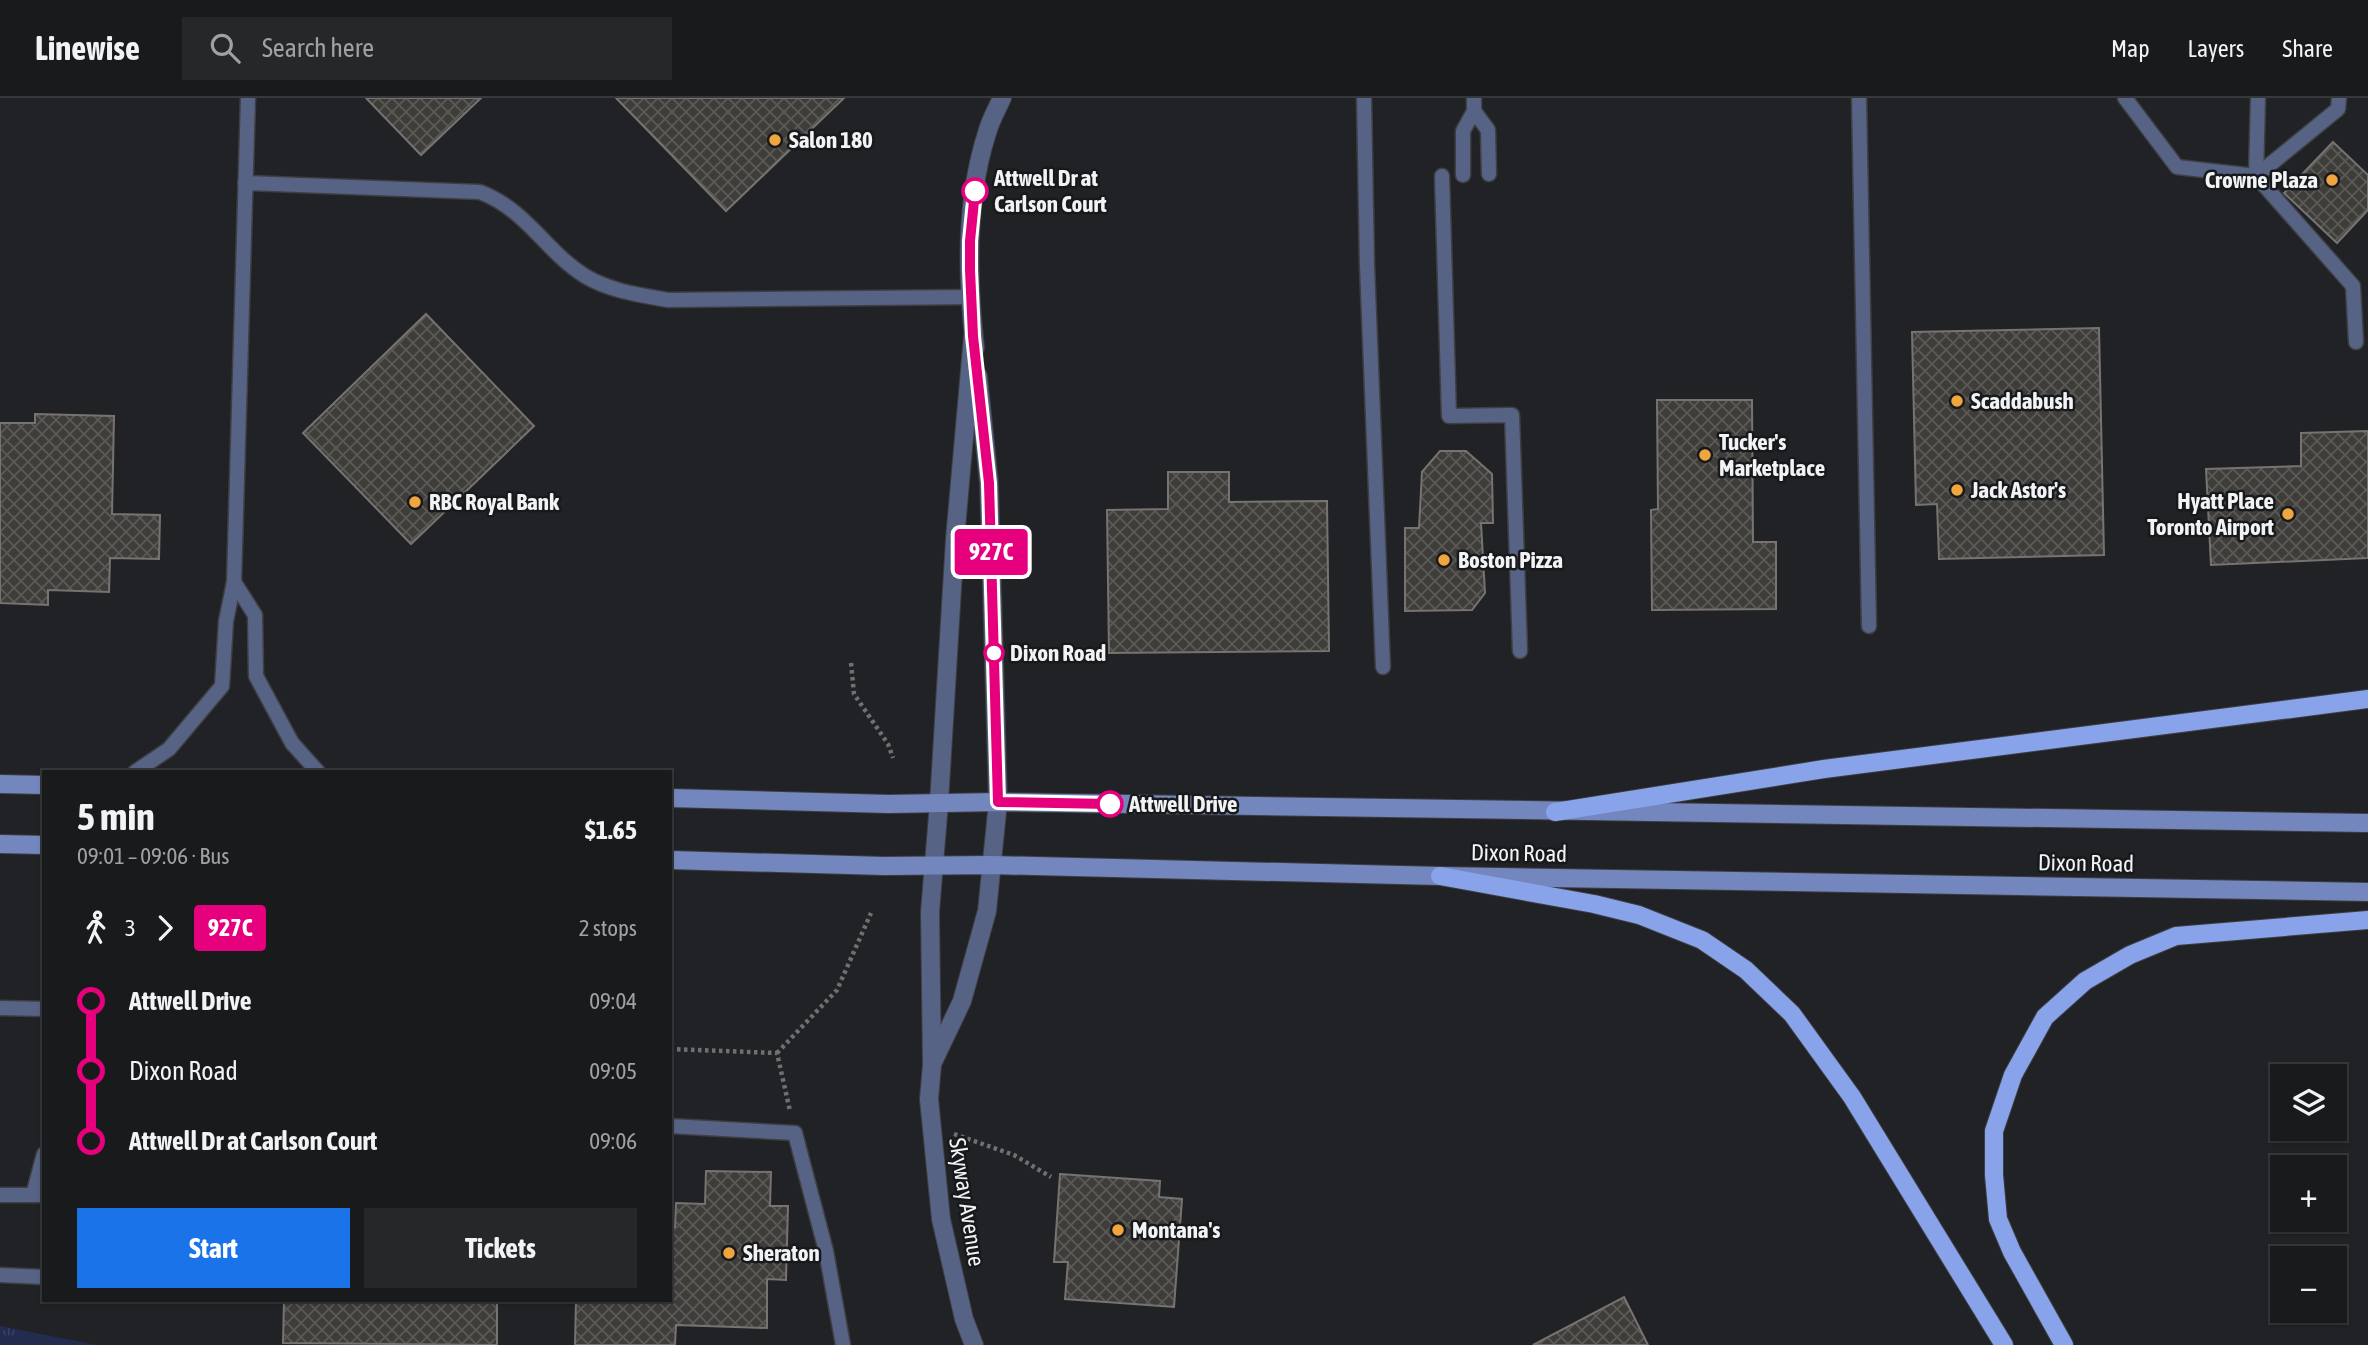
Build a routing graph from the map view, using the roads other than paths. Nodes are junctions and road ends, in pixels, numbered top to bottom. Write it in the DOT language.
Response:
graph roads {
  1 [pos="248,98"];
  2 [pos="1002,98"];
  3 [pos="1364,98"];
  4 [pos="1859,98"];
  5 [pos="2125,98"];
  6 [pos="2258,98"];
  7 [pos="2339,98"];
  8 [pos="1474,105"];
  9 [pos="1489,174"];
  10 [pos="1463,175"];
  11 [pos="1442,176"];
  12 [pos="2256,176"];
  13 [pos="245,183"];
  14 [pos="972,297"];
  15 [pos="973,336"];
  16 [pos="2356,342"];
  17 [pos="234,582"];
  18 [pos="1869,626"];
  19 [pos="1520,651"];
  20 [pos="1383,667"];
  21 [pos="2368,699"];
  22 [pos="138,770"];
  23 [pos="316,770"];
  24 [pos="0,784"];
  25 [pos="42,785"];
  26 [pos="672,798"];
  27 [pos="998,802"];
  28 [pos="939,803"];
  29 [pos="1555,812"];
  30 [pos="2368,823"];
  31 [pos="0,844"];
  32 [pos="42,845"];
  33 [pos="672,860"];
  34 [pos="991,865"];
  35 [pos="933,867"];
  36 [pos="1440,876"];
  37 [pos="2368,892"];
  38 [pos="2368,920"];
  39 [pos="0,1008"];
  40 [pos="42,1009"];
  41 [pos="932,1065"];
  42 [pos="672,1126"];
  43 [pos="42,1168"];
  44 [pos="0,1195"];
  45 [pos="38,1195"];
  46 [pos="0,1275"];
  47 [pos="42,1277"];
  48 [pos="843,1345"];
  49 [pos="974,1345"];
  50 [pos="2004,1345"];
  51 [pos="2064,1345"];
  1 -- 13 [label="lane"];
  2 -- 14 [label="street"];
  3 -- 20 [label="lane"];
  4 -- 18 [label="lane"];
  5 -- 12 [label="lane"];
  6 -- 12 [label="lane"];
  7 -- 12 [label="lane"];
  8 -- 9 [label="lane"];
  8 -- 10 [label="lane"];
  11 -- 19 [label="lane"];
  12 -- 16 [label="lane"];
  13 -- 14 [label="lane"];
  13 -- 17 [label="lane"];
  14 -- 15 [label="street"];
  15 -- 27 [label="street"];
  15 -- 28 [label="street"];
  17 -- 22 [label="lane"];
  17 -- 23 [label="lane"];
  21 -- 29 [label="main road"];
  24 -- 25 [label="main road"];
  26 -- 28 [label="main road, Dixon Road"];
  27 -- 28 [label="main road, Dixon Road"];
  27 -- 29 [label="main road, Dixon Road"];
  27 -- 34 [label="street"];
  28 -- 35 [label="street"];
  29 -- 30 [label="main road, Dixon Road"];
  31 -- 32 [label="main road"];
  33 -- 35 [label="main road, Dixon Road"];
  34 -- 35 [label="main road, Dixon Road"];
  34 -- 36 [label="main road, Dixon Road"];
  34 -- 41 [label="street, Skyway Avenue"];
  35 -- 41 [label="street, Skyway Avenue"];
  36 -- 37 [label="main road, Dixon Road"];
  36 -- 50 [label="main road"];
  38 -- 51 [label="main road"];
  39 -- 40 [label="lane"];
  41 -- 49 [label="street, Skyway Avenue"];
  42 -- 48 [label="lane"];
  43 -- 45 [label="lane"];
  44 -- 45 [label="lane"];
  46 -- 47 [label="lane"];
}
